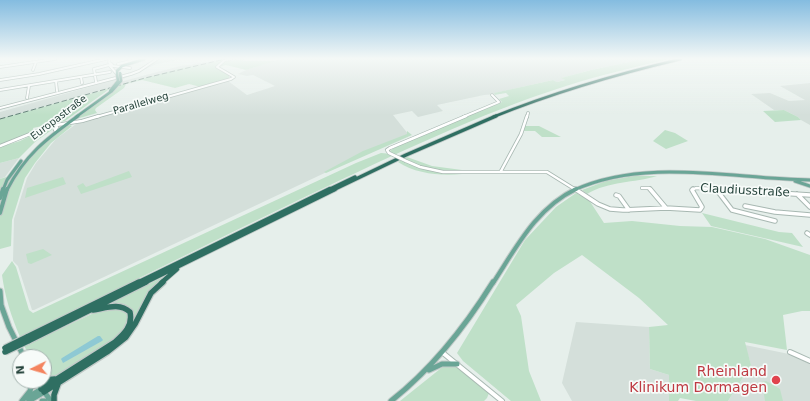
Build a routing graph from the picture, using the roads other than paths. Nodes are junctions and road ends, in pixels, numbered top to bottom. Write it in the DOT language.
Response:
graph roads {
  1 [pos="81,77"];
  2 [pos="14,78"];
  3 [pos="77,78"];
  4 [pos="94,78"];
  5 [pos="114,78"];
  6 [pos="118,78"];
  7 [pos="232,78"];
  8 [pos="598,78"];
  9 [pos="606,78"];
  10 [pos="0,80"];
  11 [pos="56,81"];
  12 [pos="96,82"];
  13 [pos="82,84"];
  14 [pos="29,86"];
  15 [pos="0,91"];
  16 [pos="57,91"];
  17 [pos="111,91"];
  18 [pos="492,95"];
  19 [pos="27,98"];
  20 [pos="0,108"];
  21 [pos="528,112"];
  22 [pos="74,119"];
  23 [pos="82,121"];
  24 [pos="65,124"];
  25 [pos="50,126"];
  26 [pos="55,130"];
  27 [pos="0,146"];
  28 [pos="501,171"];
  29 [pos="786,180"];
  30 [pos="799,180"];
  31 [pos="810,180"];
  32 [pos="810,186"];
  33 [pos="642,188"];
  34 [pos="715,188"];
  35 [pos="576,189"];
  36 [pos="797,194"];
  37 [pos="616,195"];
  38 [pos="810,195"];
  39 [pos="0,198"];
  40 [pos="745,206"];
  41 [pos="809,206"];
  42 [pos="666,208"];
  43 [pos="629,210"];
  44 [pos="0,213"];
  45 [pos="810,215"];
  46 [pos="775,221"];
  47 [pos="180,266"];
  48 [pos="0,291"];
  49 [pos="1,304"];
  50 [pos="91,310"];
  51 [pos="27,339"];
  52 [pos="20,349"];
  53 [pos="2,351"];
  54 [pos="790,352"];
  55 [pos="443,353"];
  56 [pos="810,361"];
  57 [pos="457,364"];
  58 [pos="424,373"];
  59 [pos="52,380"];
  60 [pos="60,380"];
  61 [pos="31,389"];
  62 [pos="42,390"];
  63 [pos="22,401"];
  64 [pos="29,401"];
  65 [pos="42,401"];
  66 [pos="45,401"];
  67 [pos="50,401"];
  68 [pos="54,401"];
  69 [pos="391,401"];
  70 [pos="502,401"];
  1 -- 13 [label="street"];
  2 -- 10 [label="street"];
  3 -- 11 [label="street"];
  4 -- 12 [label="street"];
  5 -- 12 [label="street"];
  6 -- 17 [label="main road, bridge"];
  7 -- 23 [label="street, Parallelweg"];
  8 -- 51 [label="highway"];
  9 -- 47 [label="highway"];
  11 -- 14 [label="street"];
  11 -- 16 [label="street"];
  12 -- 20 [label="street"];
  14 -- 15 [label="street"];
  14 -- 19 [label="street"];
  17 -- 22 [label="main road, Europastraße"];
  17 -- 24 [label="main road, Europastraße"];
  18 -- 28 [label="street, Claudiusstraße, bridge"];
  21 -- 28 [label="street"];
  22 -- 23 [label="street"];
  22 -- 24 [label="main road, Europastraße"];
  23 -- 24 [label="street, Parallelweg"];
  24 -- 25 [label="street, Parallelweg"];
  24 -- 26 [label="main road, Europastraße"];
  24 -- 44 [label="main road, Europastraße"];
  25 -- 26 [label="street"];
  25 -- 27 [label="street, Parallelweg"];
  26 -- 39 [label="main road, Europastraße"];
  28 -- 35 [label="street, Claudiusstraße"];
  29 -- 30 [label="main road"];
  29 -- 32 [label="main road"];
  29 -- 35 [label="main road"];
  30 -- 31 [label="main road"];
  30 -- 32 [label="street"];
  33 -- 42 [label="street"];
  34 -- 36 [label="street, Claudiusstraße"];
  34 -- 42 [label="street, Claudiusstraße"];
  34 -- 46 [label="street"];
  35 -- 43 [label="street, Claudiusstraße"];
  35 -- 55 [label="main road"];
  36 -- 38 [label="street, Claudiusstraße"];
  36 -- 41 [label="street"];
  37 -- 43 [label="street"];
  40 -- 45 [label="street"];
  42 -- 43 [label="street, Claudiusstraße"];
  47 -- 50 [label="highway"];
  47 -- 60 [label="highway"];
  48 -- 49 [label="main road"];
  49 -- 52 [label="main road"];
  50 -- 51 [label="highway"];
  50 -- 60 [label="highway"];
  51 -- 53 [label="highway, bridge"];
  54 -- 56 [label="street"];
  55 -- 57 [label="street"];
  55 -- 58 [label="main road"];
  57 -- 58 [label="main road"];
  57 -- 70 [label="street"];
  58 -- 69 [label="main road"];
  59 -- 60 [label="highway"];
  60 -- 62 [label="highway"];
  60 -- 68 [label="highway"];
  61 -- 63 [label="main road"];
  62 -- 63 [label="main road"];
  62 -- 64 [label="main road"];
  62 -- 67 [label="main road"];
  65 -- 66 [label="main road"];
}
